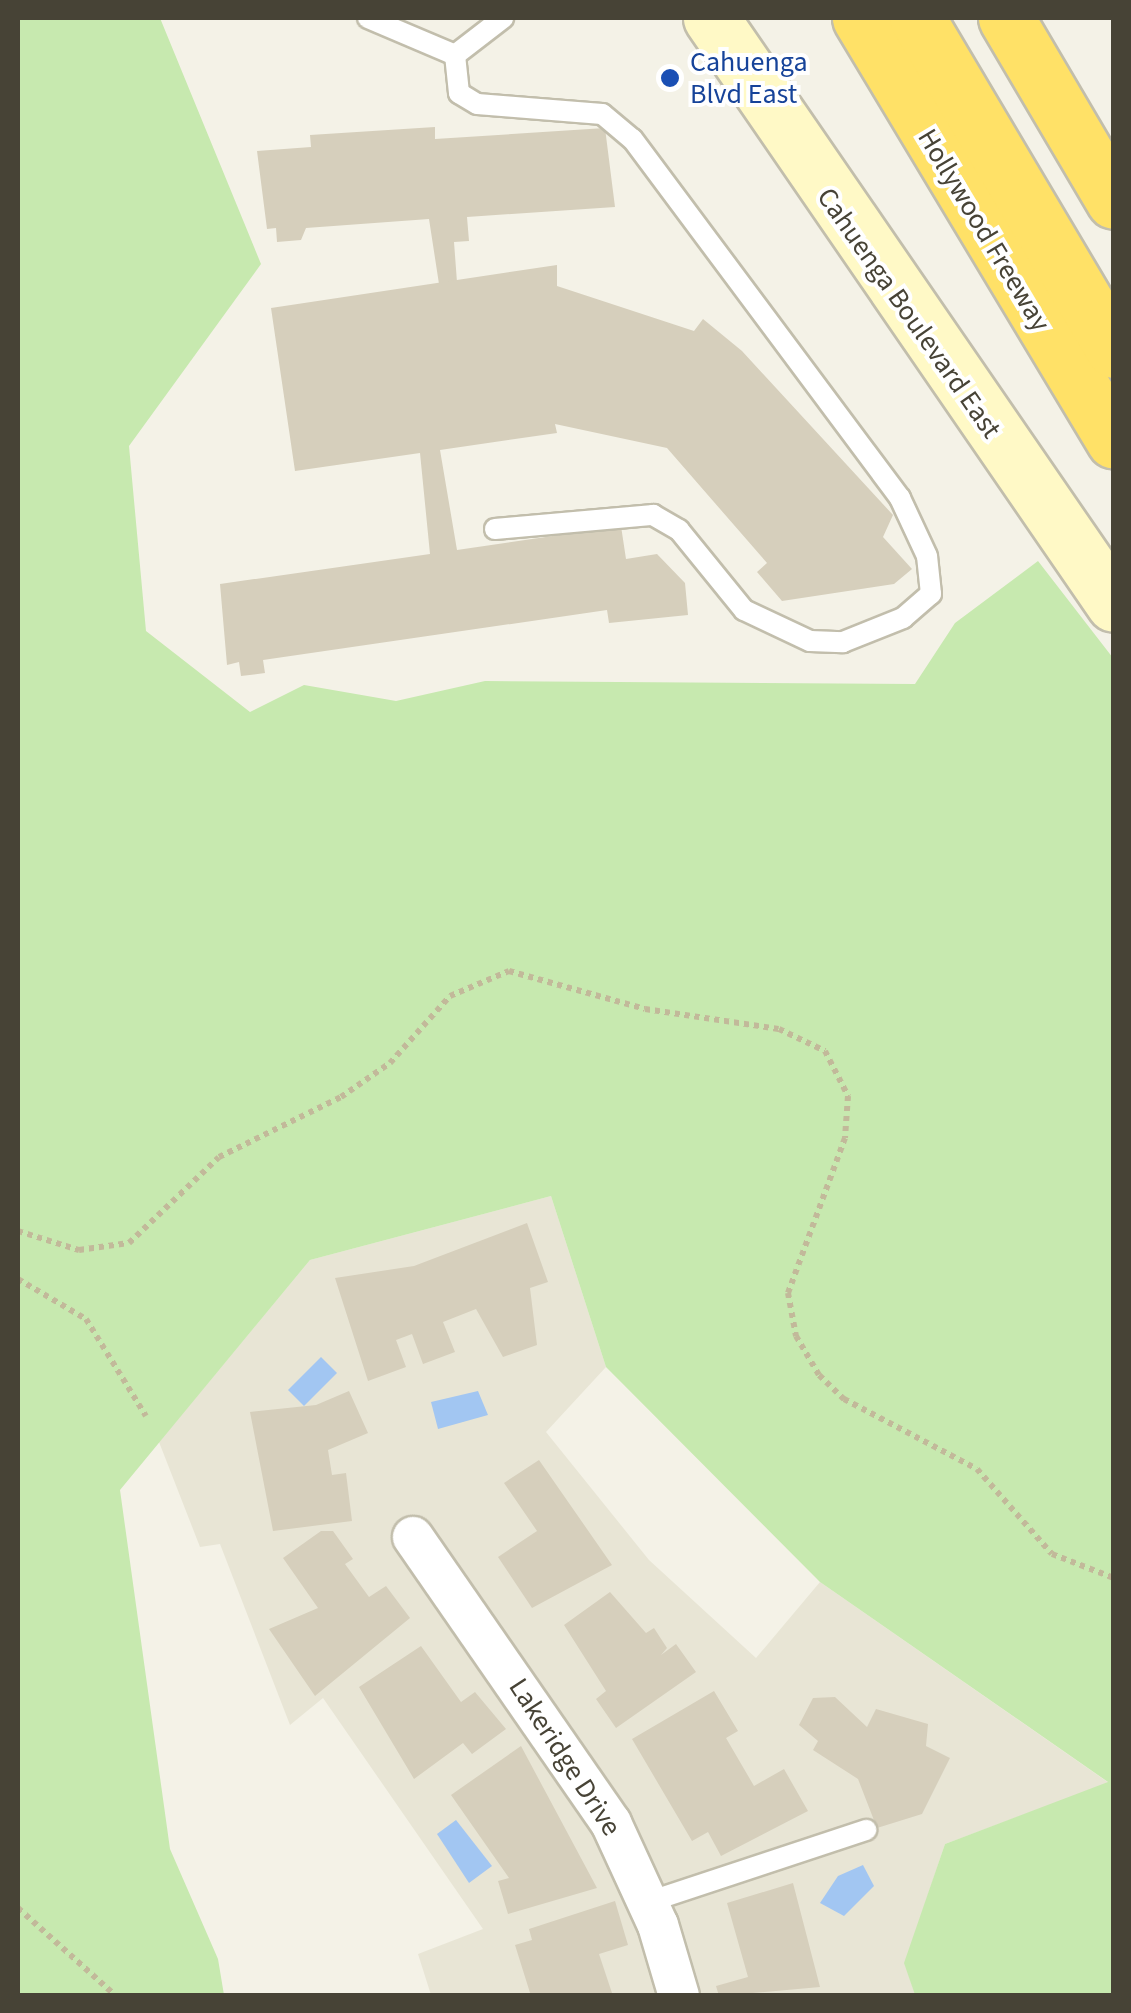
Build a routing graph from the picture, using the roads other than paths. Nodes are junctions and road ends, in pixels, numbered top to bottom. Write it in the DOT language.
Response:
graph roads {
  1 [pos="368,18"];
  2 [pos="503,18"];
  3 [pos="711,18"];
  4 [pos="860,18"];
  5 [pos="917,18"];
  6 [pos="1006,18"];
  7 [pos="455,55"];
  8 [pos="1114,200"];
  9 [pos="1114,350"];
  10 [pos="1114,440"];
  11 [pos="496,529"];
  12 [pos="1114,604"];
  13 [pos="413,1538"];
  14 [pos="866,1830"];
  15 [pos="648,1902"];
  16 [pos="678,1996"];
  1 -- 7 [label="lane"];
  2 -- 7 [label="lane"];
  3 -- 12 [label="main road, Cahuenga Boulevard East"];
  4 -- 10 [label="highway, Hollywood Freeway"];
  5 -- 9 [label="highway"];
  6 -- 8 [label="highway"];
  7 -- 11 [label="lane"];
  13 -- 15 [label="street, Lakeridge Drive"];
  14 -- 15 [label="lane"];
  15 -- 16 [label="street, Lakeridge Drive"];
}
